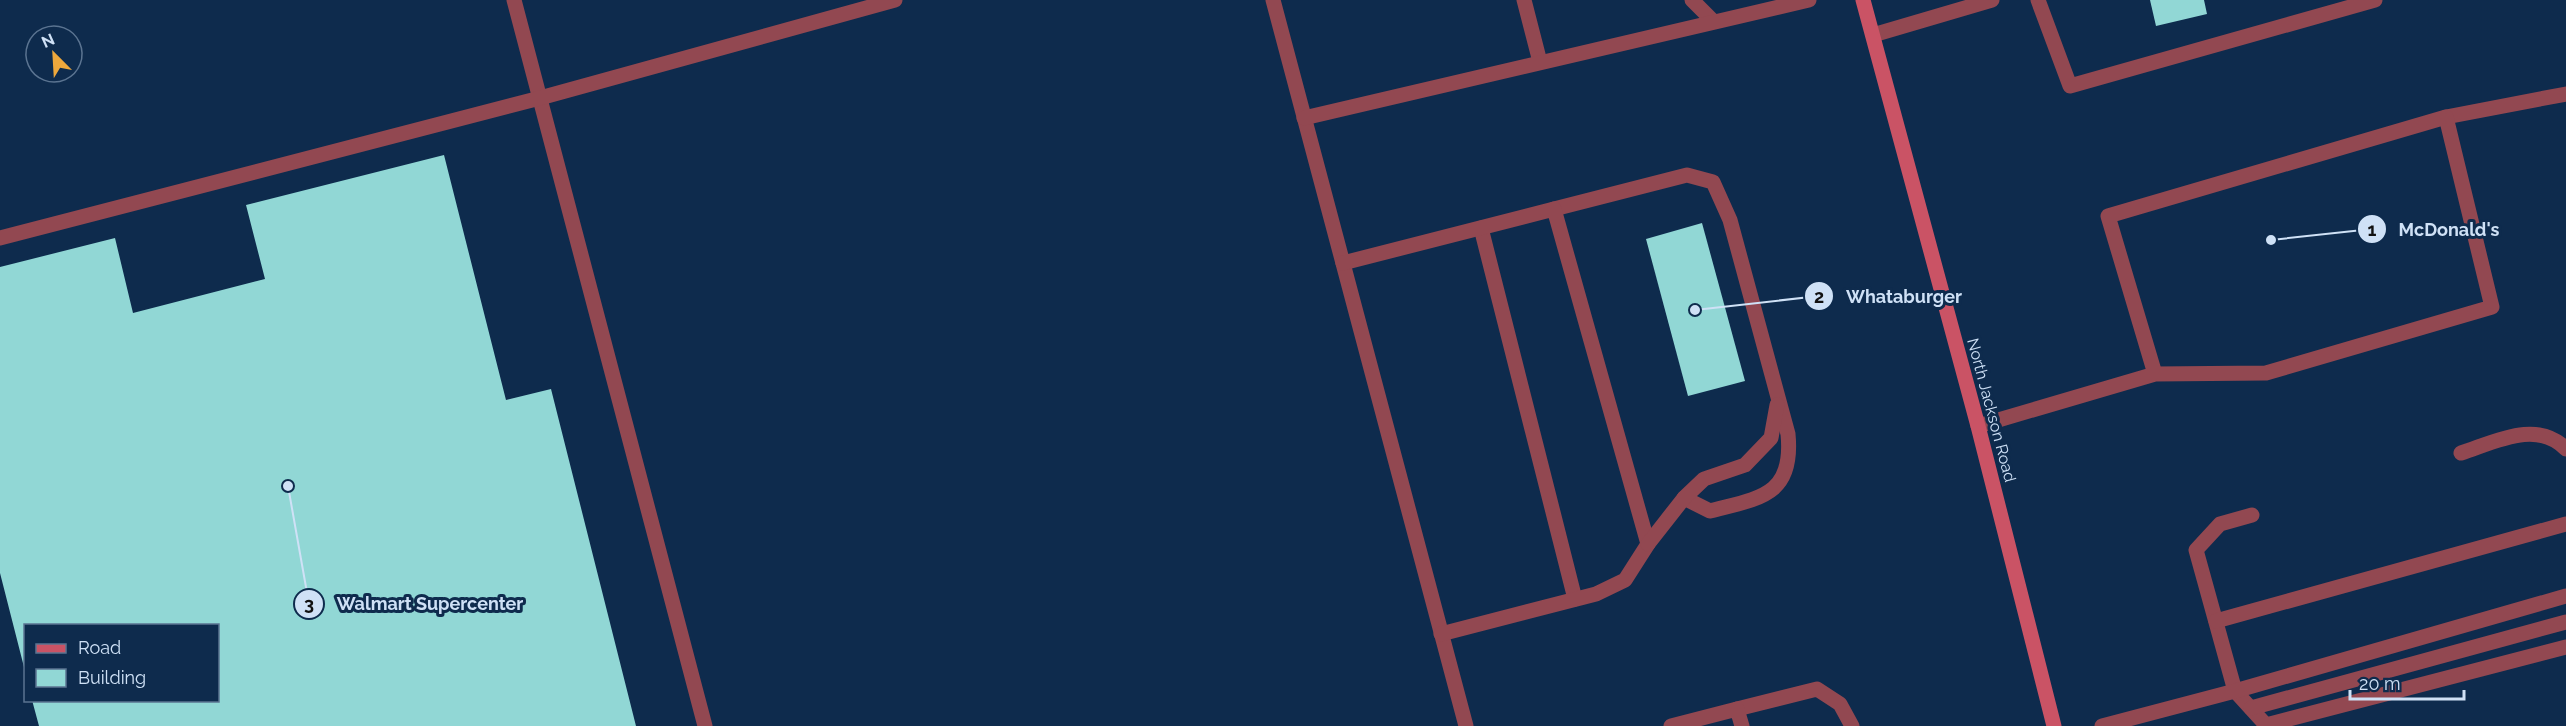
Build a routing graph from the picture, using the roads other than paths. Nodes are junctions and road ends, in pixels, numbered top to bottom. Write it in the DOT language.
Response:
graph roads {
  1 [pos="514,0"];
  2 [pos="896,0"];
  3 [pos="1272,0"];
  4 [pos="1524,0"];
  5 [pos="1692,0"];
  6 [pos="1809,0"];
  7 [pos="1863,0"];
  8 [pos="1992,0"];
  9 [pos="2038,0"];
  10 [pos="2375,0"];
  11 [pos="2355,3"];
  12 [pos="1713,21"];
  13 [pos="1873,35"];
  14 [pos="1540,62"];
  15 [pos="2566,94"];
  16 [pos="540,98"];
  17 [pos="2446,117"];
  18 [pos="1304,118"];
  19 [pos="1554,209"];
  20 [pos="1481,228"];
  21 [pos="0,238"];
  22 [pos="1343,263"];
  23 [pos="2155,374"];
  24 [pos="1778,402"];
  25 [pos="1978,426"];
  26 [pos="2566,449"];
  27 [pos="2461,453"];
  28 [pos="1684,498"];
  29 [pos="2252,515"];
  30 [pos="2566,525"];
  31 [pos="1648,544"];
  32 [pos="2566,596"];
  33 [pos="1575,599"];
  34 [pos="2216,621"];
  35 [pos="2566,622"];
  36 [pos="1441,633"];
  37 [pos="2566,647"];
  38 [pos="2235,691"];
  39 [pos="2251,708"];
  40 [pos="1737,709"];
  41 [pos="705,726"];
  42 [pos="1466,726"];
  43 [pos="1671,726"];
  44 [pos="1742,726"];
  45 [pos="1852,726"];
  46 [pos="2054,726"];
  47 [pos="2102,726"];
  1 -- 16 [label="lane"];
  2 -- 16 [label="lane"];
  3 -- 18 [label="lane"];
  4 -- 14 [label="lane"];
  5 -- 12 [label="lane"];
  6 -- 12 [label="lane"];
  7 -- 13 [label="main road, North Jackson Road"];
  8 -- 13 [label="lane"];
  9 -- 11 [label="lane"];
  10 -- 11 [label="lane"];
  12 -- 14 [label="lane"];
  13 -- 25 [label="main road, North Jackson Road"];
  14 -- 18 [label="lane"];
  15 -- 17 [label="lane"];
  16 -- 21 [label="lane"];
  16 -- 41 [label="lane"];
  17 -- 23 [label="lane"];
  17 -- 23 [label="lane"];
  18 -- 22 [label="lane"];
  19 -- 20 [label="lane"];
  19 -- 24 [label="lane"];
  19 -- 31 [label="lane"];
  20 -- 22 [label="lane"];
  20 -- 33 [label="lane"];
  22 -- 36 [label="lane"];
  23 -- 25 [label="lane"];
  24 -- 28 [label="lane"];
  24 -- 28 [label="lane"];
  25 -- 46 [label="main road, North Jackson Road"];
  26 -- 27 [label="lane"];
  28 -- 31 [label="lane"];
  29 -- 34 [label="lane"];
  30 -- 34 [label="lane"];
  31 -- 33 [label="lane"];
  32 -- 38 [label="lane"];
  33 -- 36 [label="lane"];
  34 -- 38 [label="lane"];
  35 -- 39 [label="lane"];
  36 -- 42 [label="lane"];
  37 -- 39 [label="lane"];
  38 -- 39 [label="lane"];
  38 -- 47 [label="lane"];
  40 -- 43 [label="lane"];
  40 -- 44 [label="lane"];
  40 -- 45 [label="lane"];
}
